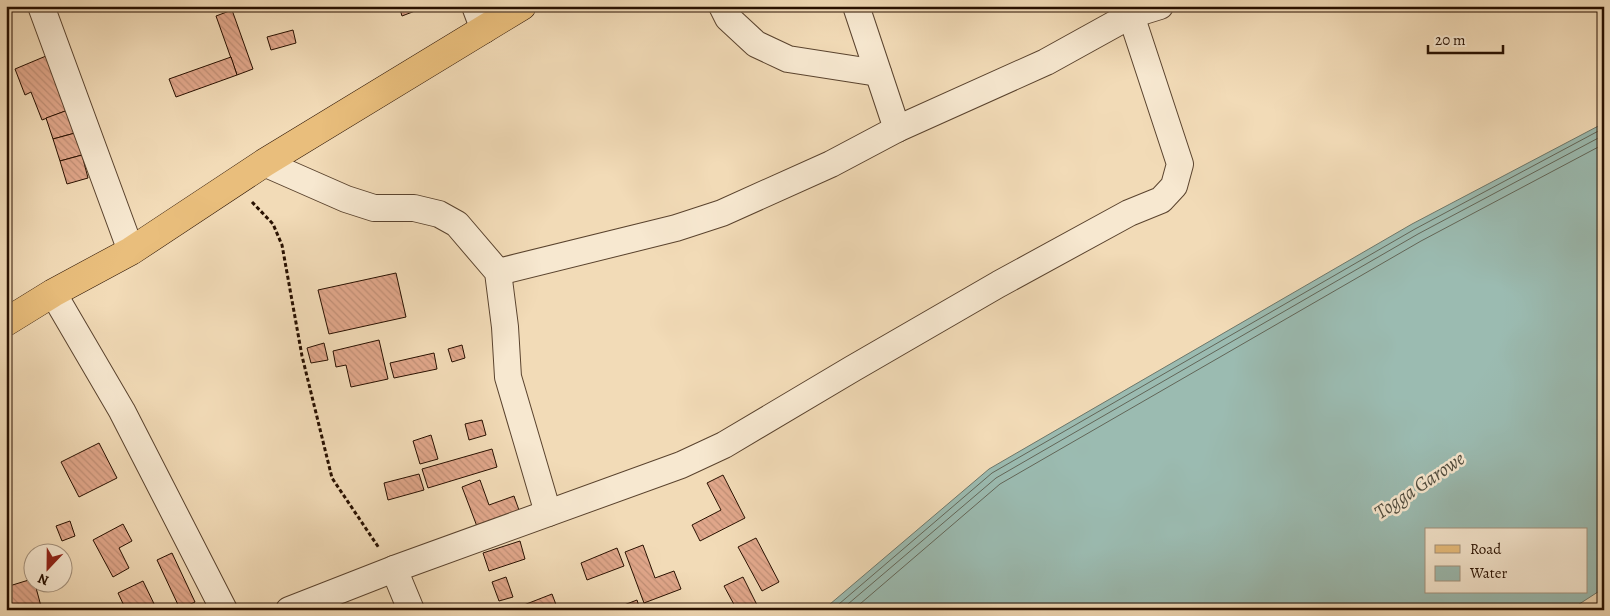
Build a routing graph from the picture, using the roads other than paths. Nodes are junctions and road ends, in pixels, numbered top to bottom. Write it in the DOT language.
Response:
graph roads {
  1 [pos="41,6"];
  2 [pos="522,6"];
  3 [pos="722,6"];
  4 [pos="856,6"];
  5 [pos="1160,6"];
  6 [pos="1131,16"];
  7 [pos="479,18"];
  8 [pos="878,73"];
  9 [pos="897,129"];
  10 [pos="264,163"];
  11 [pos="131,251"];
  12 [pos="498,272"];
  13 [pos="53,293"];
  14 [pos="6,322"];
  15 [pos="548,513"];
  16 [pos="394,569"];
  17 [pos="224,610"];
  18 [pos="289,610"];
  19 [pos="411,610"];
  1 -- 11 [label="street"];
  2 -- 7 [label="main road"];
  3 -- 8 [label="street"];
  4 -- 8 [label="street"];
  5 -- 6 [label="street"];
  6 -- 9 [label="street"];
  6 -- 15 [label="street"];
  7 -- 10 [label="main road"];
  8 -- 9 [label="street"];
  9 -- 12 [label="street"];
  10 -- 11 [label="main road"];
  10 -- 12 [label="street"];
  11 -- 13 [label="main road"];
  12 -- 15 [label="street"];
  13 -- 14 [label="main road"];
  13 -- 17 [label="street"];
  15 -- 16 [label="street"];
  16 -- 18 [label="street"];
  16 -- 19 [label="street"];
}
